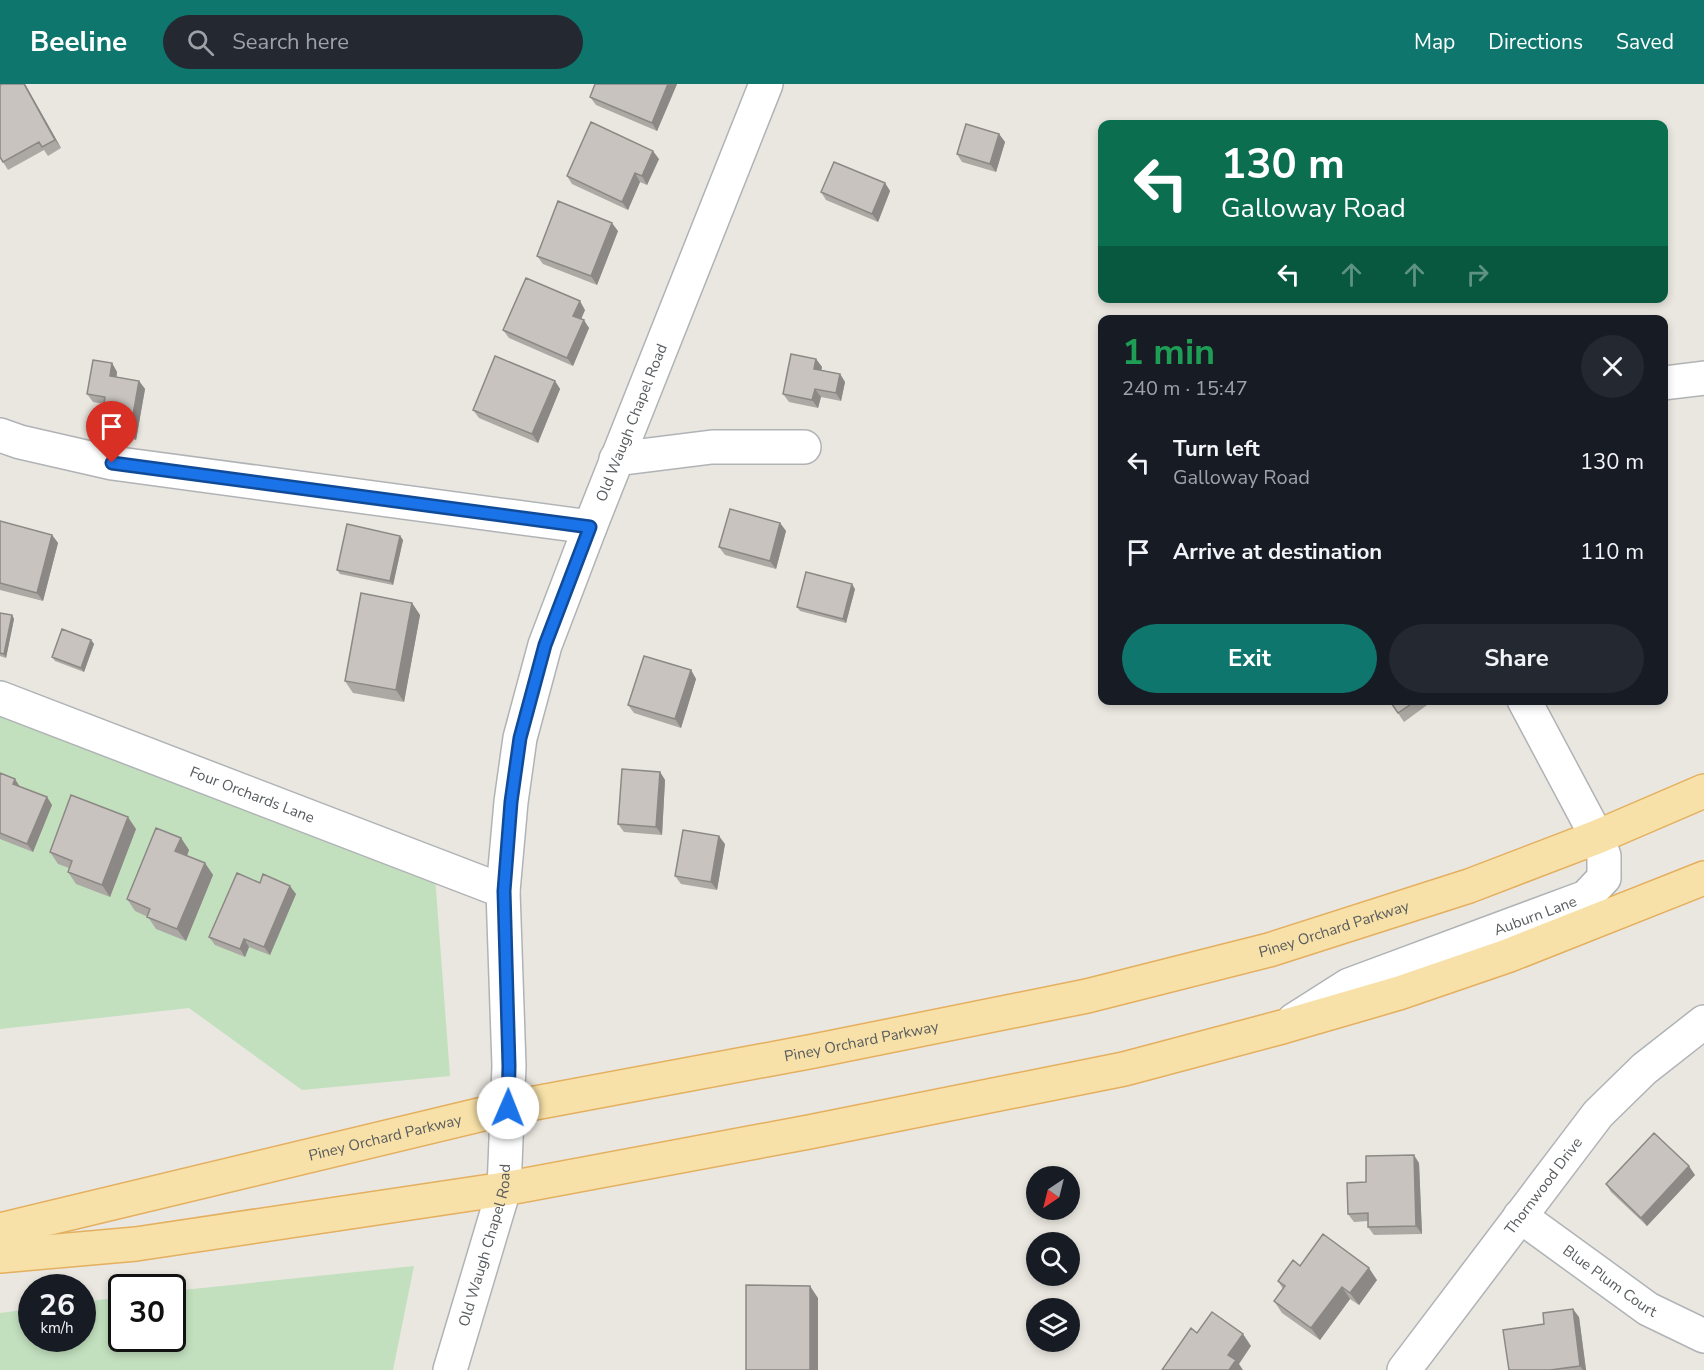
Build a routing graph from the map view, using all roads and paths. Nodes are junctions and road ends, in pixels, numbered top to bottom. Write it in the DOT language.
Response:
graph roads {
  1 [pos="766,84"];
  2 [pos="1704,378"];
  3 [pos="1668,382"];
  4 [pos="0,435"];
  5 [pos="804,447"];
  6 [pos="616,459"];
  7 [pos="590,527"];
  8 [pos="0,698"];
  9 [pos="1527,705"];
  10 [pos="1704,792"];
  11 [pos="1597,837"];
  12 [pos="1704,878"];
  13 [pos="504,891"];
  14 [pos="1704,1022"];
  15 [pos="1282,1028"];
  16 [pos="508,1108"];
  17 [pos="504,1189"];
  18 [pos="1520,1216"];
  19 [pos="0,1230"];
  20 [pos="0,1256"];
  21 [pos="1704,1336"];
  22 [pos="450,1370"];
  23 [pos="1404,1370"];
  1 -- 6 [label="street, Old Waugh Chapel Road"];
  2 -- 3 [label="street"];
  4 -- 7 [label="street"];
  5 -- 6 [label="street"];
  6 -- 7 [label="street, Old Waugh Chapel Road"];
  7 -- 13 [label="street, Old Waugh Chapel Road"];
  8 -- 13 [label="street, Four Orchards Lane"];
  9 -- 11 [label="street, Auburn Lane"];
  10 -- 11 [label="main road, Piney Orchard Parkway"];
  11 -- 15 [label="street, Auburn Lane"];
  11 -- 16 [label="main road, Piney Orchard Parkway"];
  12 -- 15 [label="main road"];
  13 -- 16 [label="street, Old Waugh Chapel Road"];
  14 -- 18 [label="street, Thornwood Drive"];
  15 -- 17 [label="main road"];
  16 -- 17 [label="street, Old Waugh Chapel Road"];
  16 -- 19 [label="main road, Piney Orchard Parkway"];
  17 -- 20 [label="main road"];
  17 -- 22 [label="street, Old Waugh Chapel Road"];
  18 -- 21 [label="street, Blue Plum Court"];
  18 -- 23 [label="street, Thornwood Drive"];
}
